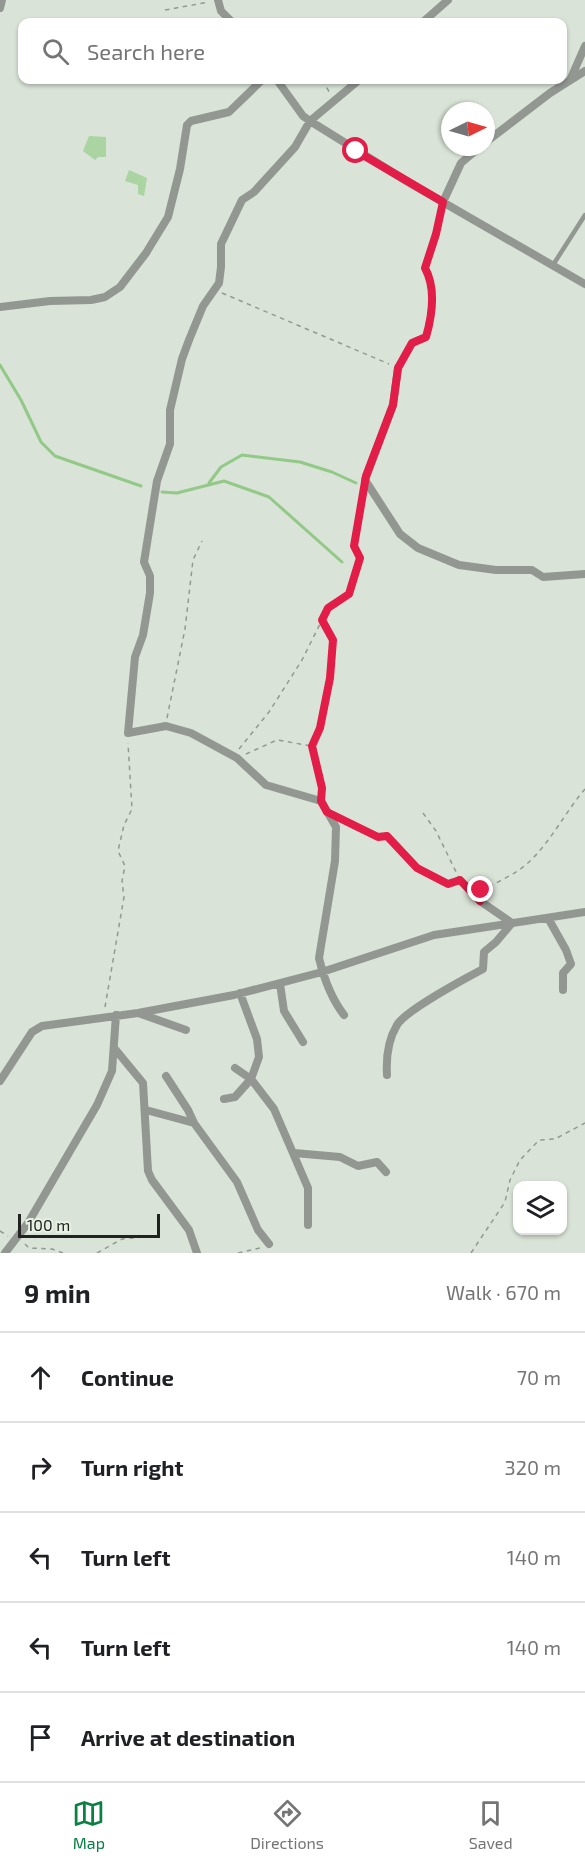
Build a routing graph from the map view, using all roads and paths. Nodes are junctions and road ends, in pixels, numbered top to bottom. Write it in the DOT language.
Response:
graph roads {
  1 [pos="2,0"];
  2 [pos="212,0"];
  3 [pos="218,0"];
  4 [pos="448,0"];
  5 [pos="0,8"];
  6 [pos="165,10"];
  7 [pos="228,18"];
  8 [pos="428,18"];
  9 [pos="585,46"];
  10 [pos="585,71"];
  11 [pos="571,78"];
  12 [pos="567,81"];
  13 [pos="258,84"];
  14 [pos="280,84"];
  15 [pos="324,84"];
  16 [pos="354,84"];
  17 [pos="563,84"];
  18 [pos="332,103"];
  19 [pos="310,121"];
  20 [pos="495,135"];
  21 [pos="469,156"];
  22 [pos="443,202"];
  23 [pos="585,216"];
  24 [pos="553,265"];
  25 [pos="585,284"];
  26 [pos="216,290"];
  27 [pos="0,307"];
  28 [pos="398,368"];
  29 [pos="365,480"];
  30 [pos="202,541"];
  31 [pos="585,574"];
  32 [pos="322,620"];
  33 [pos="166,726"];
  34 [pos="128,733"];
  35 [pos="312,746"];
  36 [pos="235,757"];
  37 [pos="585,789"];
  38 [pos="321,801"];
  39 [pos="327,812"];
  40 [pos="423,813"];
  41 [pos="460,880"];
  42 [pos="480,901"];
  43 [pos="585,912"];
  44 [pos="548,918"];
  45 [pos="512,923"];
  46 [pos="322,972"];
  47 [pos="280,984"];
  48 [pos="563,990"];
  49 [pos="240,993"];
  50 [pos="138,1013"];
  51 [pos="116,1015"];
  52 [pos="344,1015"];
  53 [pos="103,1017"];
  54 [pos="186,1030"];
  55 [pos="303,1042"];
  56 [pos="115,1049"];
  57 [pos="235,1068"];
  58 [pos="387,1075"];
  59 [pos="166,1076"];
  60 [pos="251,1079"];
  61 [pos="0,1081"];
  62 [pos="224,1099"];
  63 [pos="146,1110"];
  64 [pos="194,1123"];
  65 [pos="585,1123"];
  66 [pos="294,1153"];
  67 [pos="386,1172"];
  68 [pos="308,1226"];
  69 [pos="0,1231"];
  70 [pos="144,1237"];
  71 [pos="15,1240"];
  72 [pos="268,1244"];
  73 [pos="5,1253"];
  74 [pos="63,1253"];
  75 [pos="97,1253"];
  76 [pos="197,1253"];
  77 [pos="238,1253"];
  78 [pos="471,1253"];
  1 -- 5 [label="street"];
  2 -- 6 [label="path"];
  3 -- 7 [label="street"];
  4 -- 8 [label="street"];
  9 -- 11 [label="street"];
  10 -- 11 [label="street"];
  11 -- 12 [label="street"];
  13 -- 27 [label="street"];
  14 -- 19 [label="street"];
  15 -- 18 [label="path"];
  16 -- 18 [label="street"];
  17 -- 20 [label="street"];
  18 -- 19 [label="street"];
  19 -- 22 [label="street"];
  19 -- 26 [label="street"];
  21 -- 22 [label="street"];
  22 -- 24 [label="street"];
  22 -- 28 [label="path"];
  23 -- 24 [label="lane"];
  24 -- 25 [label="street"];
  26 -- 28 [label="path"];
  26 -- 34 [label="street"];
  28 -- 29 [label="street"];
  29 -- 31 [label="street"];
  29 -- 32 [label="path"];
  30 -- 33 [label="path"];
  32 -- 35 [label="path"];
  32 -- 36 [label="path"];
  33 -- 34 [label="street"];
  33 -- 36 [label="street"];
  34 -- 53 [label="path"];
  35 -- 36 [label="path"];
  35 -- 38 [label="path"];
  36 -- 38 [label="street"];
  37 -- 42 [label="path"];
  38 -- 39 [label="street"];
  39 -- 41 [label="path"];
  39 -- 46 [label="street"];
  40 -- 41 [label="path"];
  41 -- 42 [label="path"];
  42 -- 45 [label="street"];
  43 -- 44 [label="street"];
  44 -- 45 [label="street"];
  44 -- 48 [label="street"];
  45 -- 46 [label="street"];
  45 -- 58 [label="street"];
  46 -- 47 [label="street"];
  46 -- 52 [label="street"];
  47 -- 49 [label="street"];
  47 -- 55 [label="street"];
  49 -- 50 [label="street"];
  49 -- 60 [label="street"];
  50 -- 51 [label="street"];
  50 -- 54 [label="street"];
  51 -- 53 [label="street"];
  51 -- 56 [label="street"];
  53 -- 61 [label="street"];
  56 -- 63 [label="street"];
  56 -- 71 [label="street"];
  57 -- 60 [label="street"];
  59 -- 64 [label="street"];
  60 -- 62 [label="street"];
  60 -- 66 [label="street"];
  63 -- 64 [label="street"];
  63 -- 76 [label="street"];
  64 -- 72 [label="street"];
  65 -- 78 [label="path"];
  66 -- 67 [label="street"];
  66 -- 68 [label="street"];
  69 -- 71 [label="path"];
  70 -- 75 [label="path"];
  71 -- 73 [label="street"];
  71 -- 74 [label="path"];
  72 -- 77 [label="path"];
}
